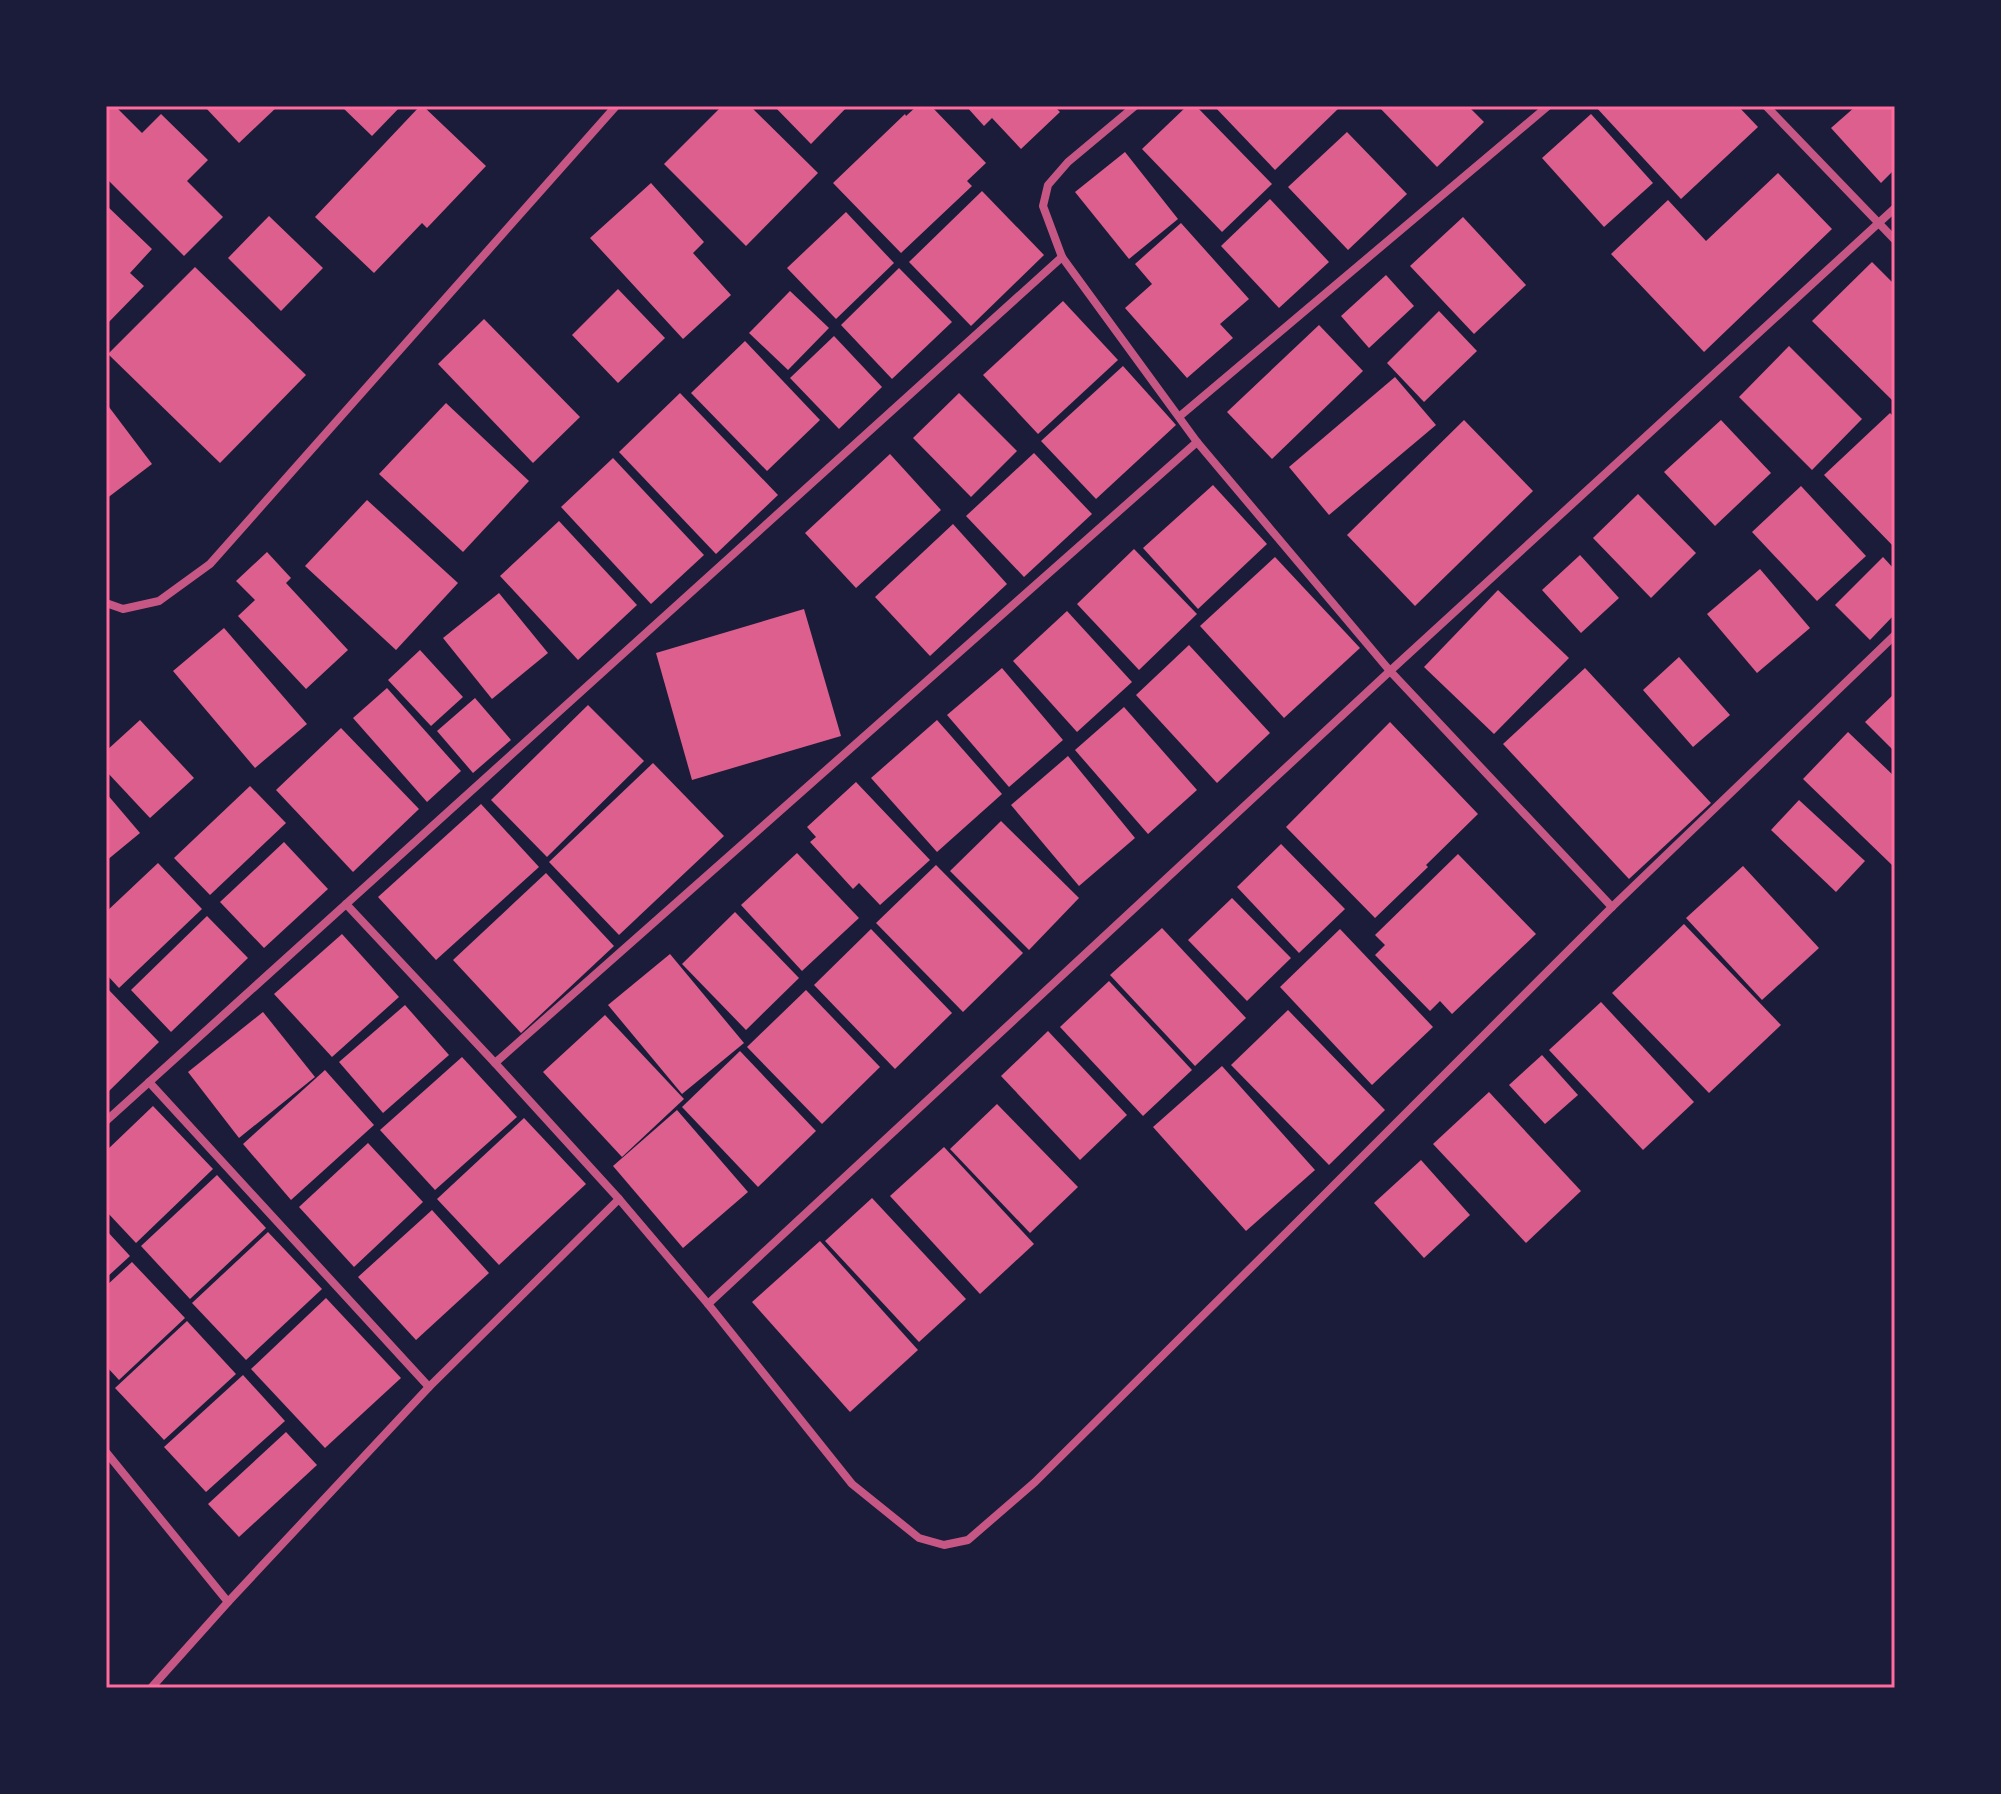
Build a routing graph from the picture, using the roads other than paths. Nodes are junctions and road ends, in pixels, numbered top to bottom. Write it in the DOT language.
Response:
graph roads {
  1 [pos="616,106"];
  2 [pos="1135,106"];
  3 [pos="1548,106"];
  4 [pos="1766,106"];
  5 [pos="1895,208"];
  6 [pos="1879,223"];
  7 [pos="1895,240"];
  8 [pos="1062,257"];
  9 [pos="1180,416"];
  10 [pos="1197,442"];
  11 [pos="106,603"];
  12 [pos="1895,635"];
  13 [pos="1390,671"];
  14 [pos="346,904"];
  15 [pos="1612,907"];
  16 [pos="495,1063"];
  17 [pos="149,1082"];
  18 [pos="106,1121"];
  19 [pos="619,1199"];
  20 [pos="708,1304"];
  21 [pos="429,1387"];
  22 [pos="106,1452"];
  23 [pos="228,1602"];
  24 [pos="151,1688"];
  1 -- 11 [label="street"];
  2 -- 8 [label="street"];
  3 -- 9 [label="street"];
  4 -- 6 [label="street"];
  5 -- 6 [label="street"];
  6 -- 7 [label="street"];
  6 -- 13 [label="street"];
  8 -- 9 [label="street"];
  8 -- 14 [label="street"];
  9 -- 10 [label="street"];
  10 -- 13 [label="street"];
  10 -- 16 [label="street"];
  12 -- 15 [label="street"];
  13 -- 15 [label="street"];
  13 -- 20 [label="street"];
  14 -- 16 [label="street"];
  14 -- 17 [label="street"];
  15 -- 20 [label="street"];
  16 -- 19 [label="street"];
  17 -- 18 [label="street"];
  17 -- 21 [label="street"];
  19 -- 20 [label="street"];
  19 -- 21 [label="street"];
  21 -- 23 [label="street"];
  22 -- 23 [label="street"];
  23 -- 24 [label="street"];
}
